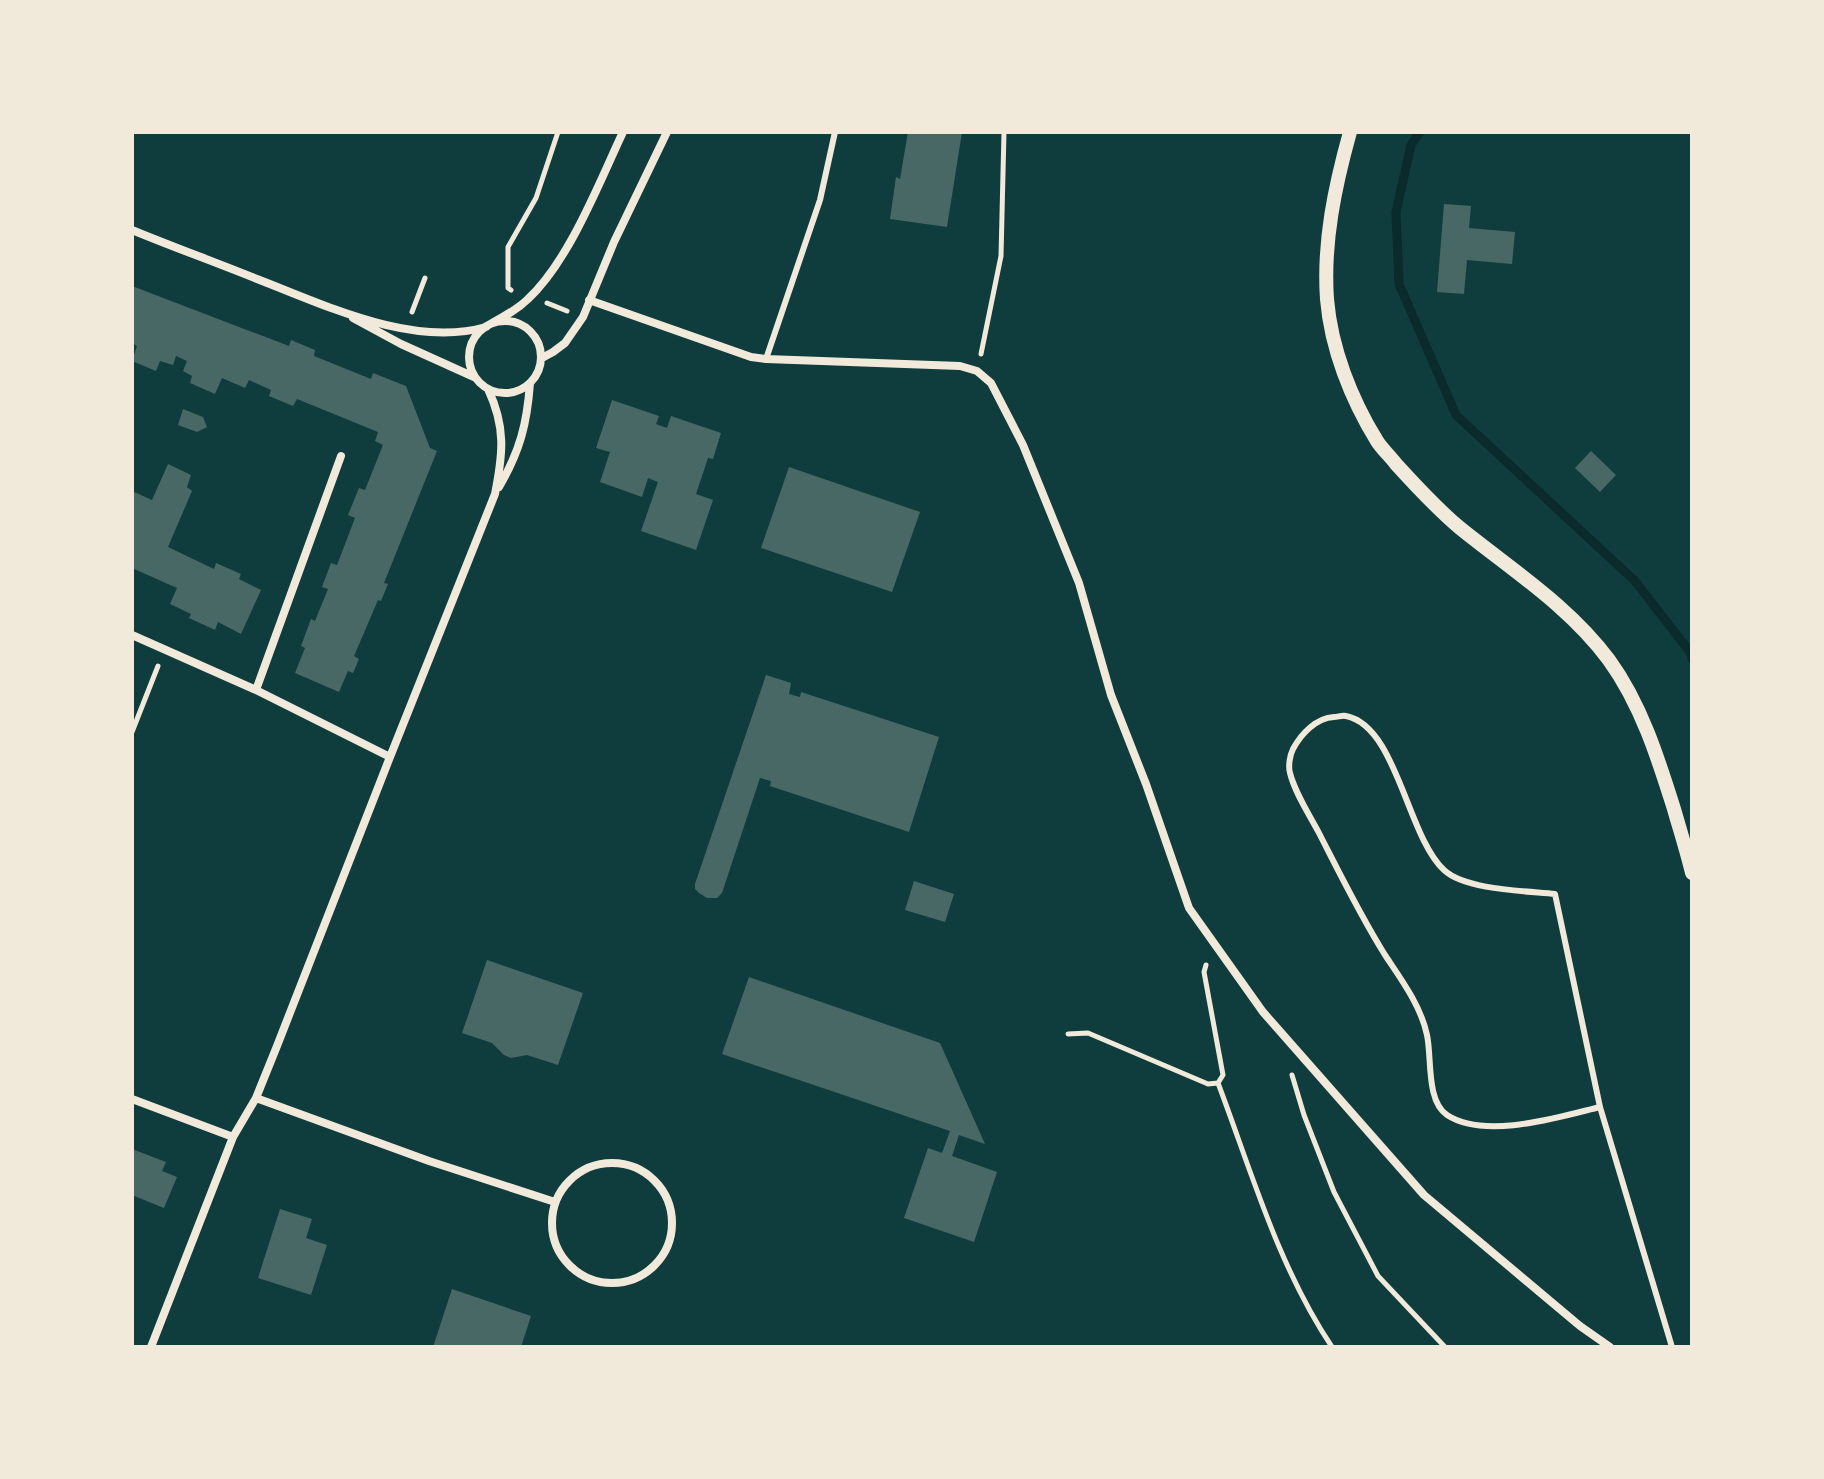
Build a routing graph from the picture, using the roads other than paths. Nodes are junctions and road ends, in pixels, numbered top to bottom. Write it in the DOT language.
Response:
graph roads {
  1 [pos="623,132"];
  2 [pos="667,132"];
  3 [pos="835,132"];
  4 [pos="1350,132"];
  5 [pos="132,230"];
  6 [pos="589,300"];
  7 [pos="342,312"];
  8 [pos="489,325"];
  9 [pos="542,358"];
  10 [pos="766,359"];
  11 [pos="476,379"];
  12 [pos="530,383"];
  13 [pos="488,389"];
  14 [pos="341,456"];
  15 [pos="495,494"];
  16 [pos="132,635"];
  17 [pos="256,690"];
  18 [pos="390,757"];
  19 [pos="1692,873"];
  20 [pos="256,1098"];
  21 [pos="132,1099"];
  22 [pos="1600,1107"];
  23 [pos="233,1137"];
  24 [pos="555,1202"];
  25 [pos="151,1347"];
  26 [pos="1610,1347"];
  27 [pos="1672,1347"];
  1 -- 8 [label="street"];
  2 -- 6 [label="street"];
  3 -- 10 [label="lane"];
  4 -- 19 [label="street"];
  5 -- 7 [label="street"];
  6 -- 9 [label="street"];
  6 -- 10 [label="street"];
  7 -- 8 [label="street"];
  7 -- 11 [label="street"];
  8 -- 9 [label="street"];
  8 -- 11 [label="street"];
  9 -- 12 [label="street"];
  10 -- 26 [label="street"];
  11 -- 13 [label="street"];
  12 -- 13 [label="street"];
  12 -- 15 [label="street"];
  13 -- 15 [label="street"];
  14 -- 17 [label="street"];
  15 -- 18 [label="street"];
  16 -- 17 [label="street"];
  17 -- 18 [label="street"];
  18 -- 20 [label="street"];
  20 -- 23 [label="street"];
  20 -- 24 [label="street"];
  21 -- 23 [label="street"];
  22 -- 22 [label="lane"];
  22 -- 27 [label="lane"];
  23 -- 25 [label="street"];
  24 -- 24 [label="street"];
}
